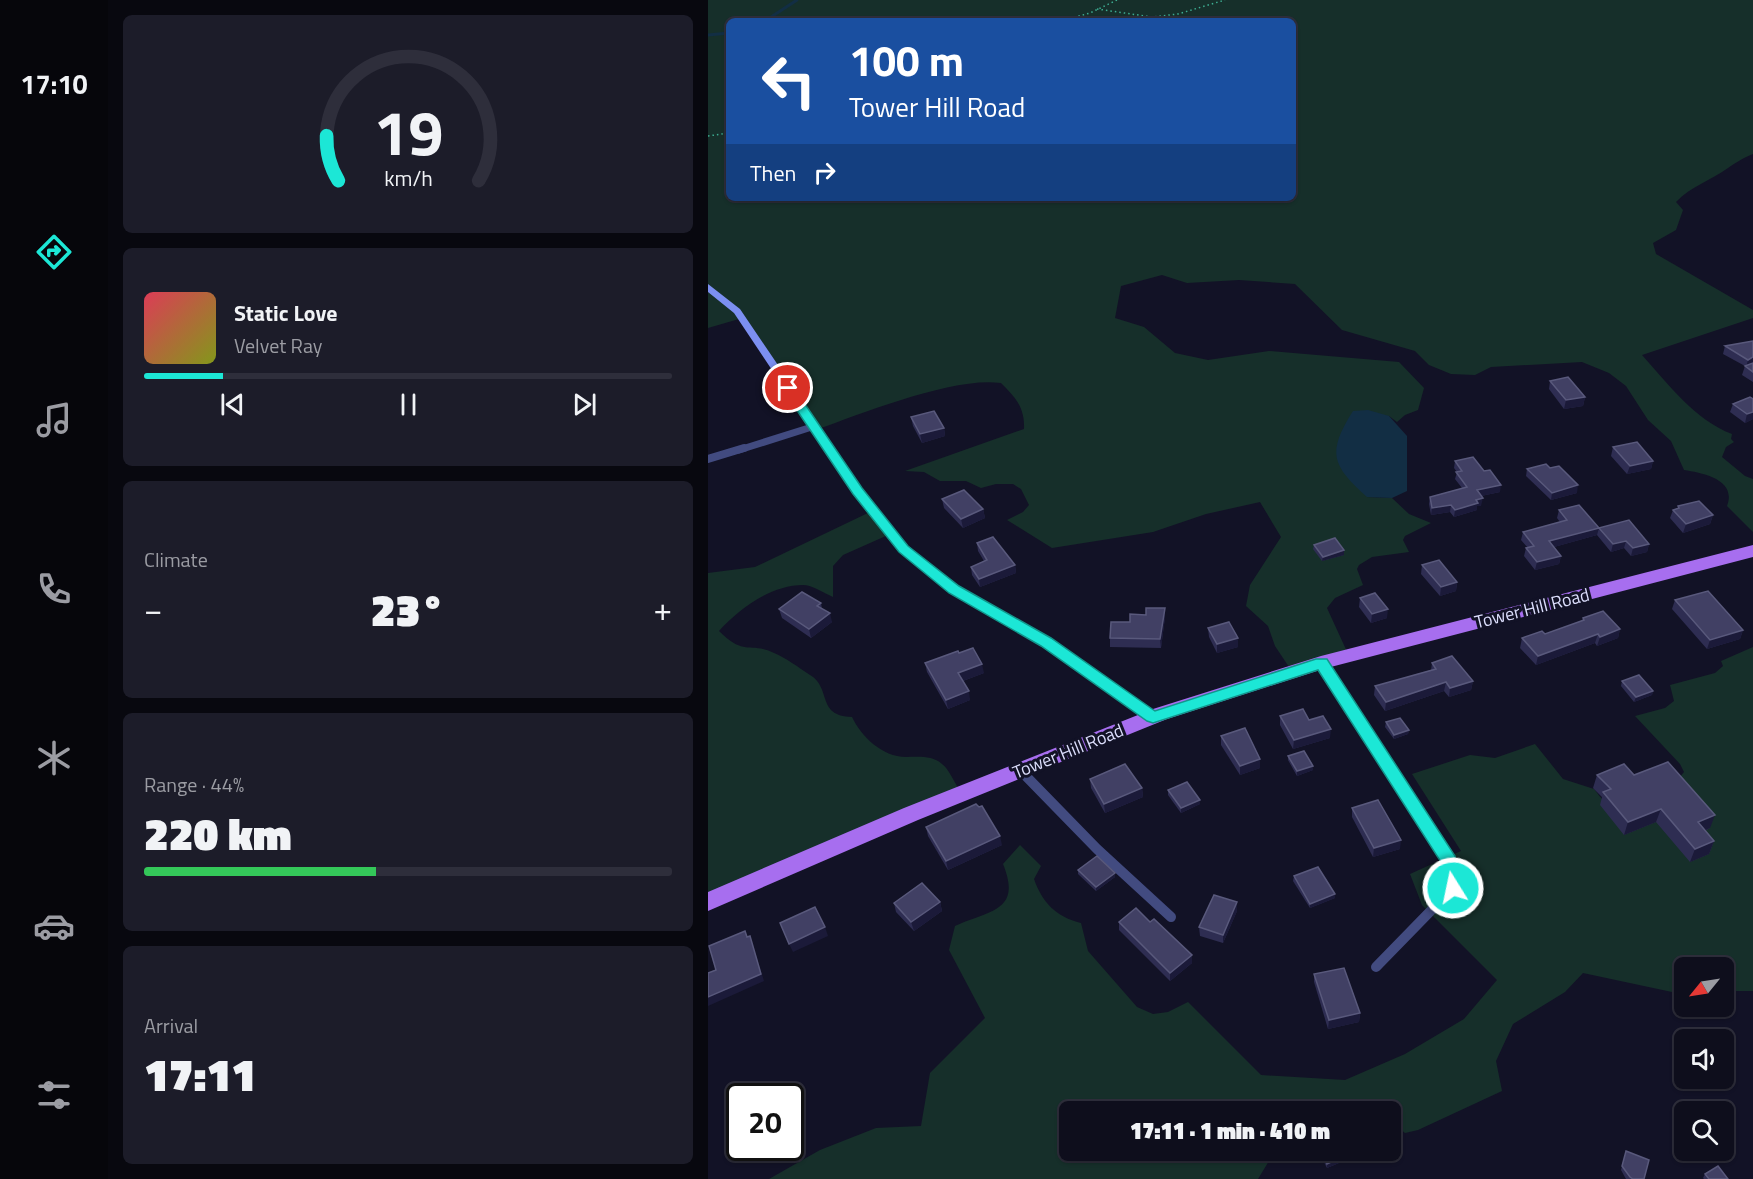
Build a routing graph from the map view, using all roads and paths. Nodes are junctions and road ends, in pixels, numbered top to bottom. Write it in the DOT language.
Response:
graph roads {
  1 [pos="1118,0"];
  2 [pos="1226,0"];
  3 [pos="1097,9"];
  4 [pos="1070,18"];
  5 [pos="726,133"];
  6 [pos="708,136"];
  7 [pos="708,287"];
  8 [pos="815,426"];
  9 [pos="708,459"];
  10 [pos="1753,550"];
  11 [pos="1322,663"];
  12 [pos="1153,717"];
  13 [pos="1020,770"];
  14 [pos="708,902"];
  15 [pos="1171,917"];
  16 [pos="1377,967"];
  1 -- 3 [label="path"];
  2 -- 3 [label="path"];
  3 -- 4 [label="path"];
  5 -- 6 [label="path"];
  7 -- 8 [label="street"];
  8 -- 9 [label="lane"];
  8 -- 12 [label="street"];
  10 -- 11 [label="main road, Tower Hill Road"];
  11 -- 12 [label="main road, Tower Hill Road"];
  11 -- 16 [label="lane"];
  12 -- 13 [label="main road, Tower Hill Road"];
  13 -- 14 [label="main road, Tower Hill Road"];
  13 -- 15 [label="lane"];
}
